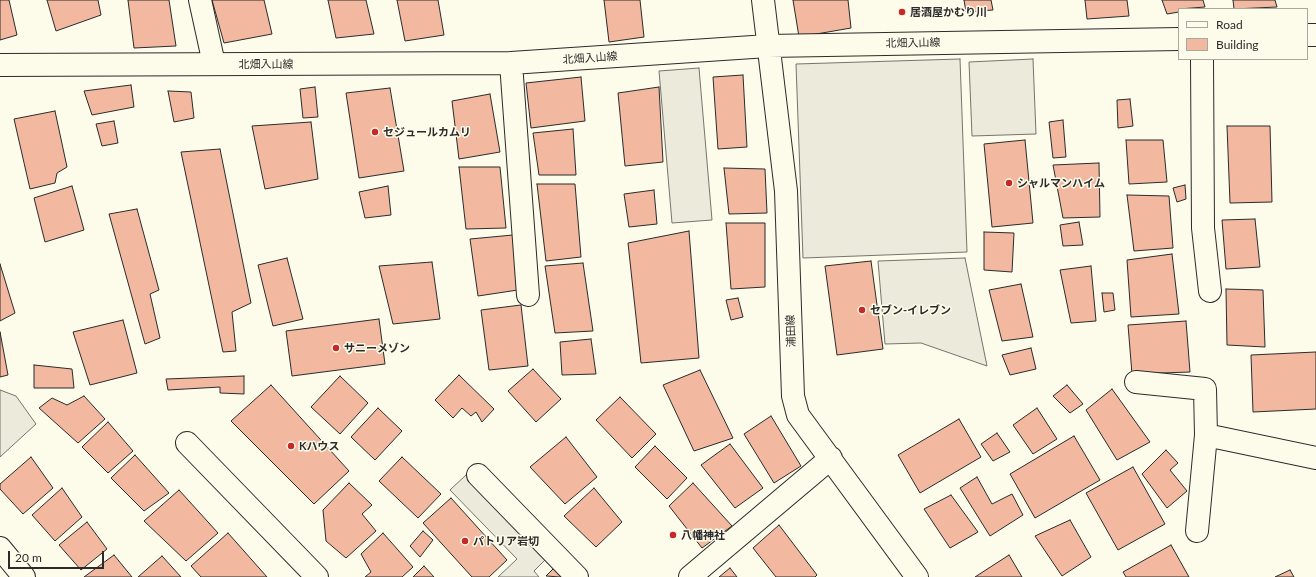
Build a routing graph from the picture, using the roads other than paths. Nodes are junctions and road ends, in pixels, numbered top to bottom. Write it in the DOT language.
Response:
graph roads {
  1 [pos="200,0"];
  2 [pos="763,0"];
  3 [pos="1178,39"];
  4 [pos="768,46"];
  5 [pos="1202,60"];
  6 [pos="511,63"];
  7 [pos="214,64"];
  8 [pos="0,65"];
  9 [pos="1210,291"];
  10 [pos="528,296"];
  11 [pos="1136,382"];
  12 [pos="1206,434"];
  13 [pos="187,443"];
  14 [pos="831,458"];
  15 [pos="1316,458"];
  16 [pos="478,475"];
  17 [pos="1197,531"];
  18 [pos="0,548"];
  19 [pos="24,577"];
  20 [pos="317,577"];
  21 [pos="577,577"];
  22 [pos="690,577"];
  23 [pos="918,577"];
  1 -- 7 [label="street"];
  2 -- 4 [label="street, 浦田線"];
  3 -- 4 [label="street, 北畑入山線"];
  4 -- 6 [label="street, 北畑入山線"];
  4 -- 14 [label="street, 浦田線"];
  5 -- 9 [label="street"];
  6 -- 7 [label="street, 北畑入山線"];
  6 -- 10 [label="street"];
  7 -- 8 [label="street, 北畑入山線"];
  11 -- 12 [label="street"];
  12 -- 15 [label="street"];
  12 -- 17 [label="street"];
  13 -- 20 [label="street"];
  14 -- 22 [label="street"];
  14 -- 23 [label="street, 浦田線"];
  16 -- 21 [label="street"];
  18 -- 19 [label="street"];
}
